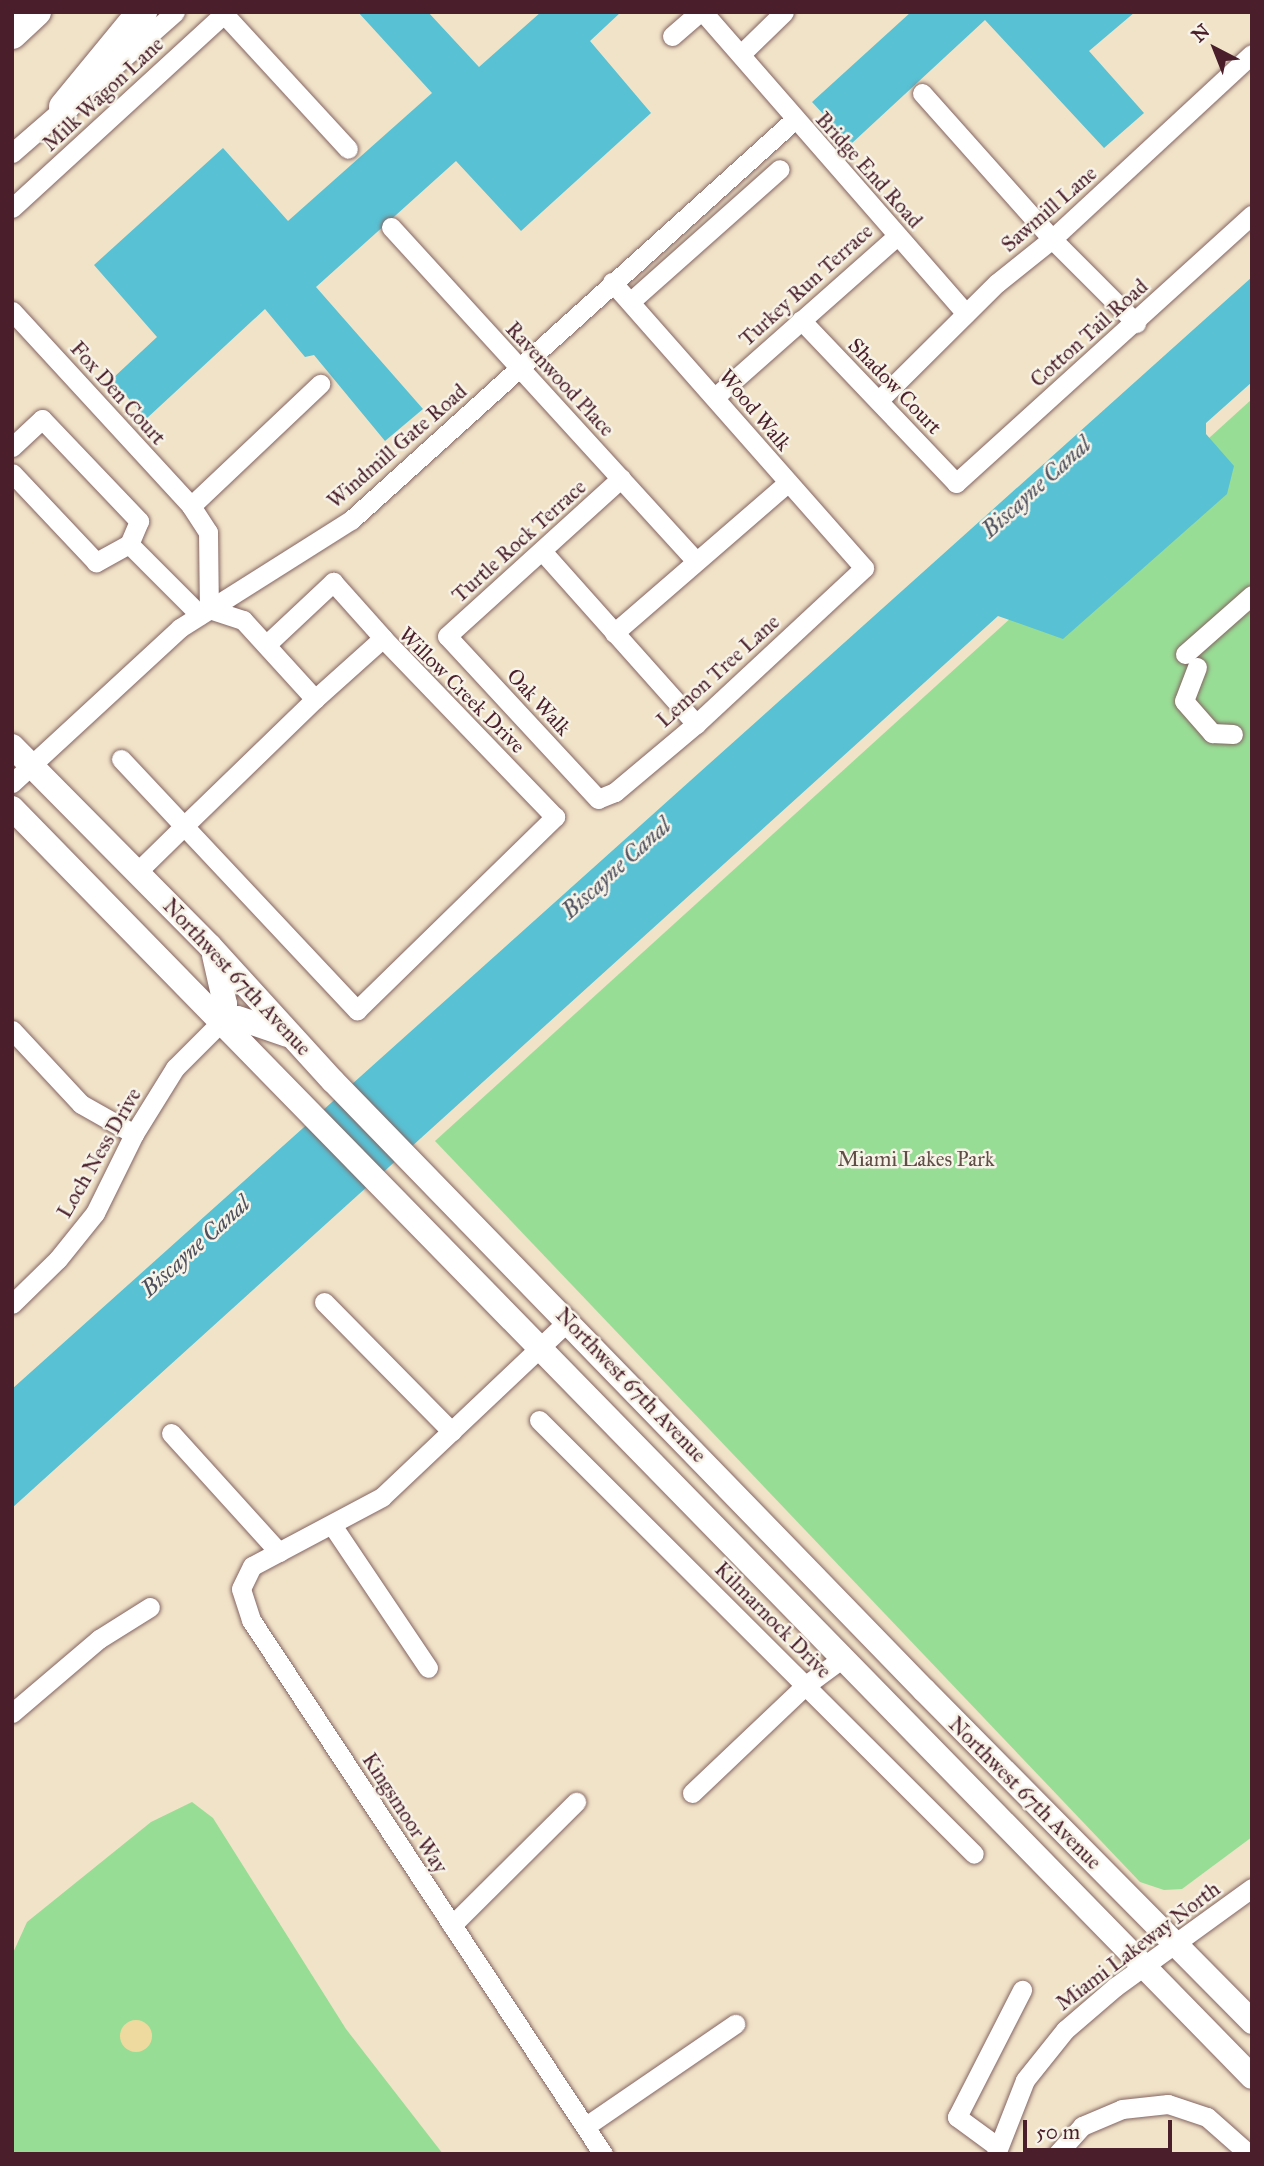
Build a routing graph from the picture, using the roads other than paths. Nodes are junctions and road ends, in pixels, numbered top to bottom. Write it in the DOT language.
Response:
graph roads {
  1 [pos="36,12"];
  2 [pos="142,12"];
  3 [pos="175,12"];
  4 [pos="701,12"];
  5 [pos="785,12"];
  6 [pos="225,13"];
  7 [pos="12,34"];
  8 [pos="672,36"];
  9 [pos="741,54"];
  10 [pos="1252,54"];
  11 [pos="922,93"];
  12 [pos="64,107"];
  13 [pos="794,120"];
  14 [pos="348,149"];
  15 [pos="12,153"];
  16 [pos="780,169"];
  17 [pos="12,208"];
  18 [pos="1252,215"];
  19 [pos="391,227"];
  20 [pos="897,236"];
  21 [pos="1052,239"];
  22 [pos="612,282"];
  23 [pos="630,302"];
  24 [pos="12,311"];
  25 [pos="966,313"];
  26 [pos="801,320"];
  27 [pos="1136,323"];
  28 [pos="518,369"];
  29 [pos="320,384"];
  30 [pos="715,397"];
  31 [pos="879,400"];
  32 [pos="12,447"];
  33 [pos="12,473"];
  34 [pos="621,478"];
  35 [pos="787,483"];
  36 [pos="956,483"];
  37 [pos="191,506"];
  38 [pos="129,544"];
  39 [pos="542,551"];
  40 [pos="696,561"];
  41 [pos="864,568"];
  42 [pos="1252,595"];
  43 [pos="204,612"];
  44 [pos="614,633"];
  45 [pos="447,636"];
  46 [pos="383,638"];
  47 [pos="267,643"];
  48 [pos="315,699"];
  49 [pos="696,724"];
  50 [pos="1233,734"];
  51 [pos="12,746"];
  52 [pos="121,759"];
  53 [pos="32,765"];
  54 [pos="12,783"];
  55 [pos="598,799"];
  56 [pos="12,808"];
  57 [pos="184,826"];
  58 [pos="137,872"];
  59 [pos="210,946"];
  60 [pos="221,1022"];
  61 [pos="12,1030"];
  62 [pos="294,1038"];
  63 [pos="134,1134"];
  64 [pos="324,1301"];
  65 [pos="12,1304"];
  66 [pos="569,1320"];
  67 [pos="538,1348"];
  68 [pos="539,1420"];
  69 [pos="452,1432"];
  70 [pos="171,1433"];
  71 [pos="332,1525"];
  72 [pos="279,1552"];
  73 [pos="150,1607"];
  74 [pos="868,1632"];
  75 [pos="840,1660"];
  76 [pos="428,1668"];
  77 [pos="806,1685"];
  78 [pos="12,1713"];
  79 [pos="692,1793"];
  80 [pos="576,1802"];
  81 [pos="974,1854"];
  82 [pos="1252,1888"];
  83 [pos="452,1925"];
  84 [pos="1175,1944"];
  85 [pos="1144,1966"];
  86 [pos="1022,1990"];
  87 [pos="1252,2022"];
  88 [pos="735,2024"];
  89 [pos="1252,2077"];
  90 [pos="586,2126"];
  91 [pos="997,2150"];
  92 [pos="603,2154"];
  93 [pos="1057,2154"];
  94 [pos="1249,2154"];
  1 -- 7 [label="highway"];
  2 -- 12 [label="highway"];
  3 -- 12 [label="street"];
  4 -- 8 [label="street"];
  4 -- 9 [label="street, Bridge End Road"];
  5 -- 9 [label="street"];
  6 -- 14 [label="street, Milk Wagon Lane"];
  6 -- 17 [label="street, Milk Wagon Lane"];
  9 -- 13 [label="street, Bridge End Road"];
  10 -- 21 [label="street, Sawmill Lane"];
  11 -- 21 [label="street"];
  12 -- 15 [label="street"];
  13 -- 20 [label="street, Bridge End Road"];
  13 -- 22 [label="street, Windmill Gate Road"];
  16 -- 23 [label="street"];
  18 -- 27 [label="street, Cotton Tail Road"];
  19 -- 28 [label="street, Ravenwood Place"];
  20 -- 25 [label="street, Bridge End Road"];
  20 -- 26 [label="street, Turkey Run Terrace"];
  21 -- 25 [label="street, Sawmill Lane"];
  21 -- 27 [label="street"];
  22 -- 23 [label="street, Wood Walk"];
  22 -- 28 [label="street, Windmill Gate Road"];
  23 -- 30 [label="street, Wood Walk"];
  24 -- 37 [label="street, Fox Den Court"];
  25 -- 31 [label="street, Sawmill Lane"];
  26 -- 30 [label="street, Turkey Run Terrace"];
  26 -- 31 [label="street, Shadow Court"];
  27 -- 36 [label="street, Cotton Tail Road"];
  28 -- 34 [label="street, Ravenwood Place"];
  28 -- 43 [label="street, Windmill Gate Road"];
  29 -- 37 [label="street"];
  30 -- 35 [label="street, Wood Walk"];
  31 -- 36 [label="street, Shadow Court"];
  32 -- 38 [label="street"];
  33 -- 38 [label="street"];
  34 -- 39 [label="street, Turtle Rock Terrace"];
  34 -- 40 [label="street, Ravenwood Place"];
  35 -- 40 [label="street"];
  35 -- 41 [label="street, Wood Walk"];
  37 -- 43 [label="street, Fox Den Court"];
  38 -- 43 [label="street"];
  39 -- 44 [label="street"];
  39 -- 45 [label="street, Turtle Rock Terrace"];
  40 -- 44 [label="street"];
  41 -- 49 [label="street, Lemon Tree Lane"];
  42 -- 50 [label="street"];
  43 -- 47 [label="street"];
  43 -- 53 [label="street, Windmill Gate Road"];
  44 -- 49 [label="street"];
  45 -- 55 [label="street, Oak Walk"];
  46 -- 47 [label="street"];
  46 -- 48 [label="street, Willow Creek Drive"];
  46 -- 57 [label="street, Willow Creek Drive"];
  47 -- 48 [label="street"];
  48 -- 57 [label="street, Willow Creek Drive"];
  49 -- 55 [label="street, Lemon Tree Lane"];
  51 -- 53 [label="main road, Northwest 67th Avenue"];
  52 -- 57 [label="street"];
  53 -- 54 [label="street, Windmill Gate Road"];
  53 -- 58 [label="main road, Northwest 67th Avenue"];
  56 -- 60 [label="main road, Northwest 67th Avenue"];
  57 -- 58 [label="street, Willow Creek Drive"];
  58 -- 59 [label="main road, Northwest 67th Avenue"];
  59 -- 60 [label="main road"];
  59 -- 62 [label="main road, Northwest 67th Avenue"];
  60 -- 62 [label="main road"];
  60 -- 63 [label="street, Loch Ness Drive"];
  60 -- 67 [label="main road, Northwest 67th Avenue"];
  61 -- 63 [label="street"];
  62 -- 66 [label="main road, Northwest 67th Avenue"];
  63 -- 65 [label="street, Loch Ness Drive"];
  64 -- 69 [label="street"];
  66 -- 67 [label="street, Kingsmoor Way"];
  66 -- 74 [label="main road, Northwest 67th Avenue"];
  67 -- 69 [label="street, Kingsmoor Way"];
  67 -- 75 [label="main road, Northwest 67th Avenue"];
  68 -- 77 [label="street, Kilmarnock Drive"];
  69 -- 71 [label="street, Kingsmoor Way"];
  70 -- 72 [label="street"];
  71 -- 72 [label="street, Kingsmoor Way"];
  71 -- 76 [label="street"];
  72 -- 83 [label="street, Kingsmoor Way"];
  73 -- 78 [label="street"];
  74 -- 75 [label="main road"];
  74 -- 84 [label="main road, Northwest 67th Avenue"];
  75 -- 77 [label="street"];
  75 -- 85 [label="main road, Northwest 67th Avenue"];
  77 -- 79 [label="street"];
  77 -- 81 [label="street, Kilmarnock Drive"];
  80 -- 83 [label="street"];
  82 -- 84 [label="street, Miami Lakeway North"];
  83 -- 90 [label="street, Kingsmoor Way"];
  84 -- 85 [label="street, Miami Lakeway North"];
  84 -- 87 [label="main road, Northwest 67th Avenue"];
  85 -- 89 [label="main road, Northwest 67th Avenue"];
  85 -- 91 [label="street, Miami Lakeway North"];
  86 -- 91 [label="street"];
  88 -- 90 [label="street"];
  90 -- 92 [label="street, Kingsmoor Way"];
  93 -- 94 [label="street"];
}
